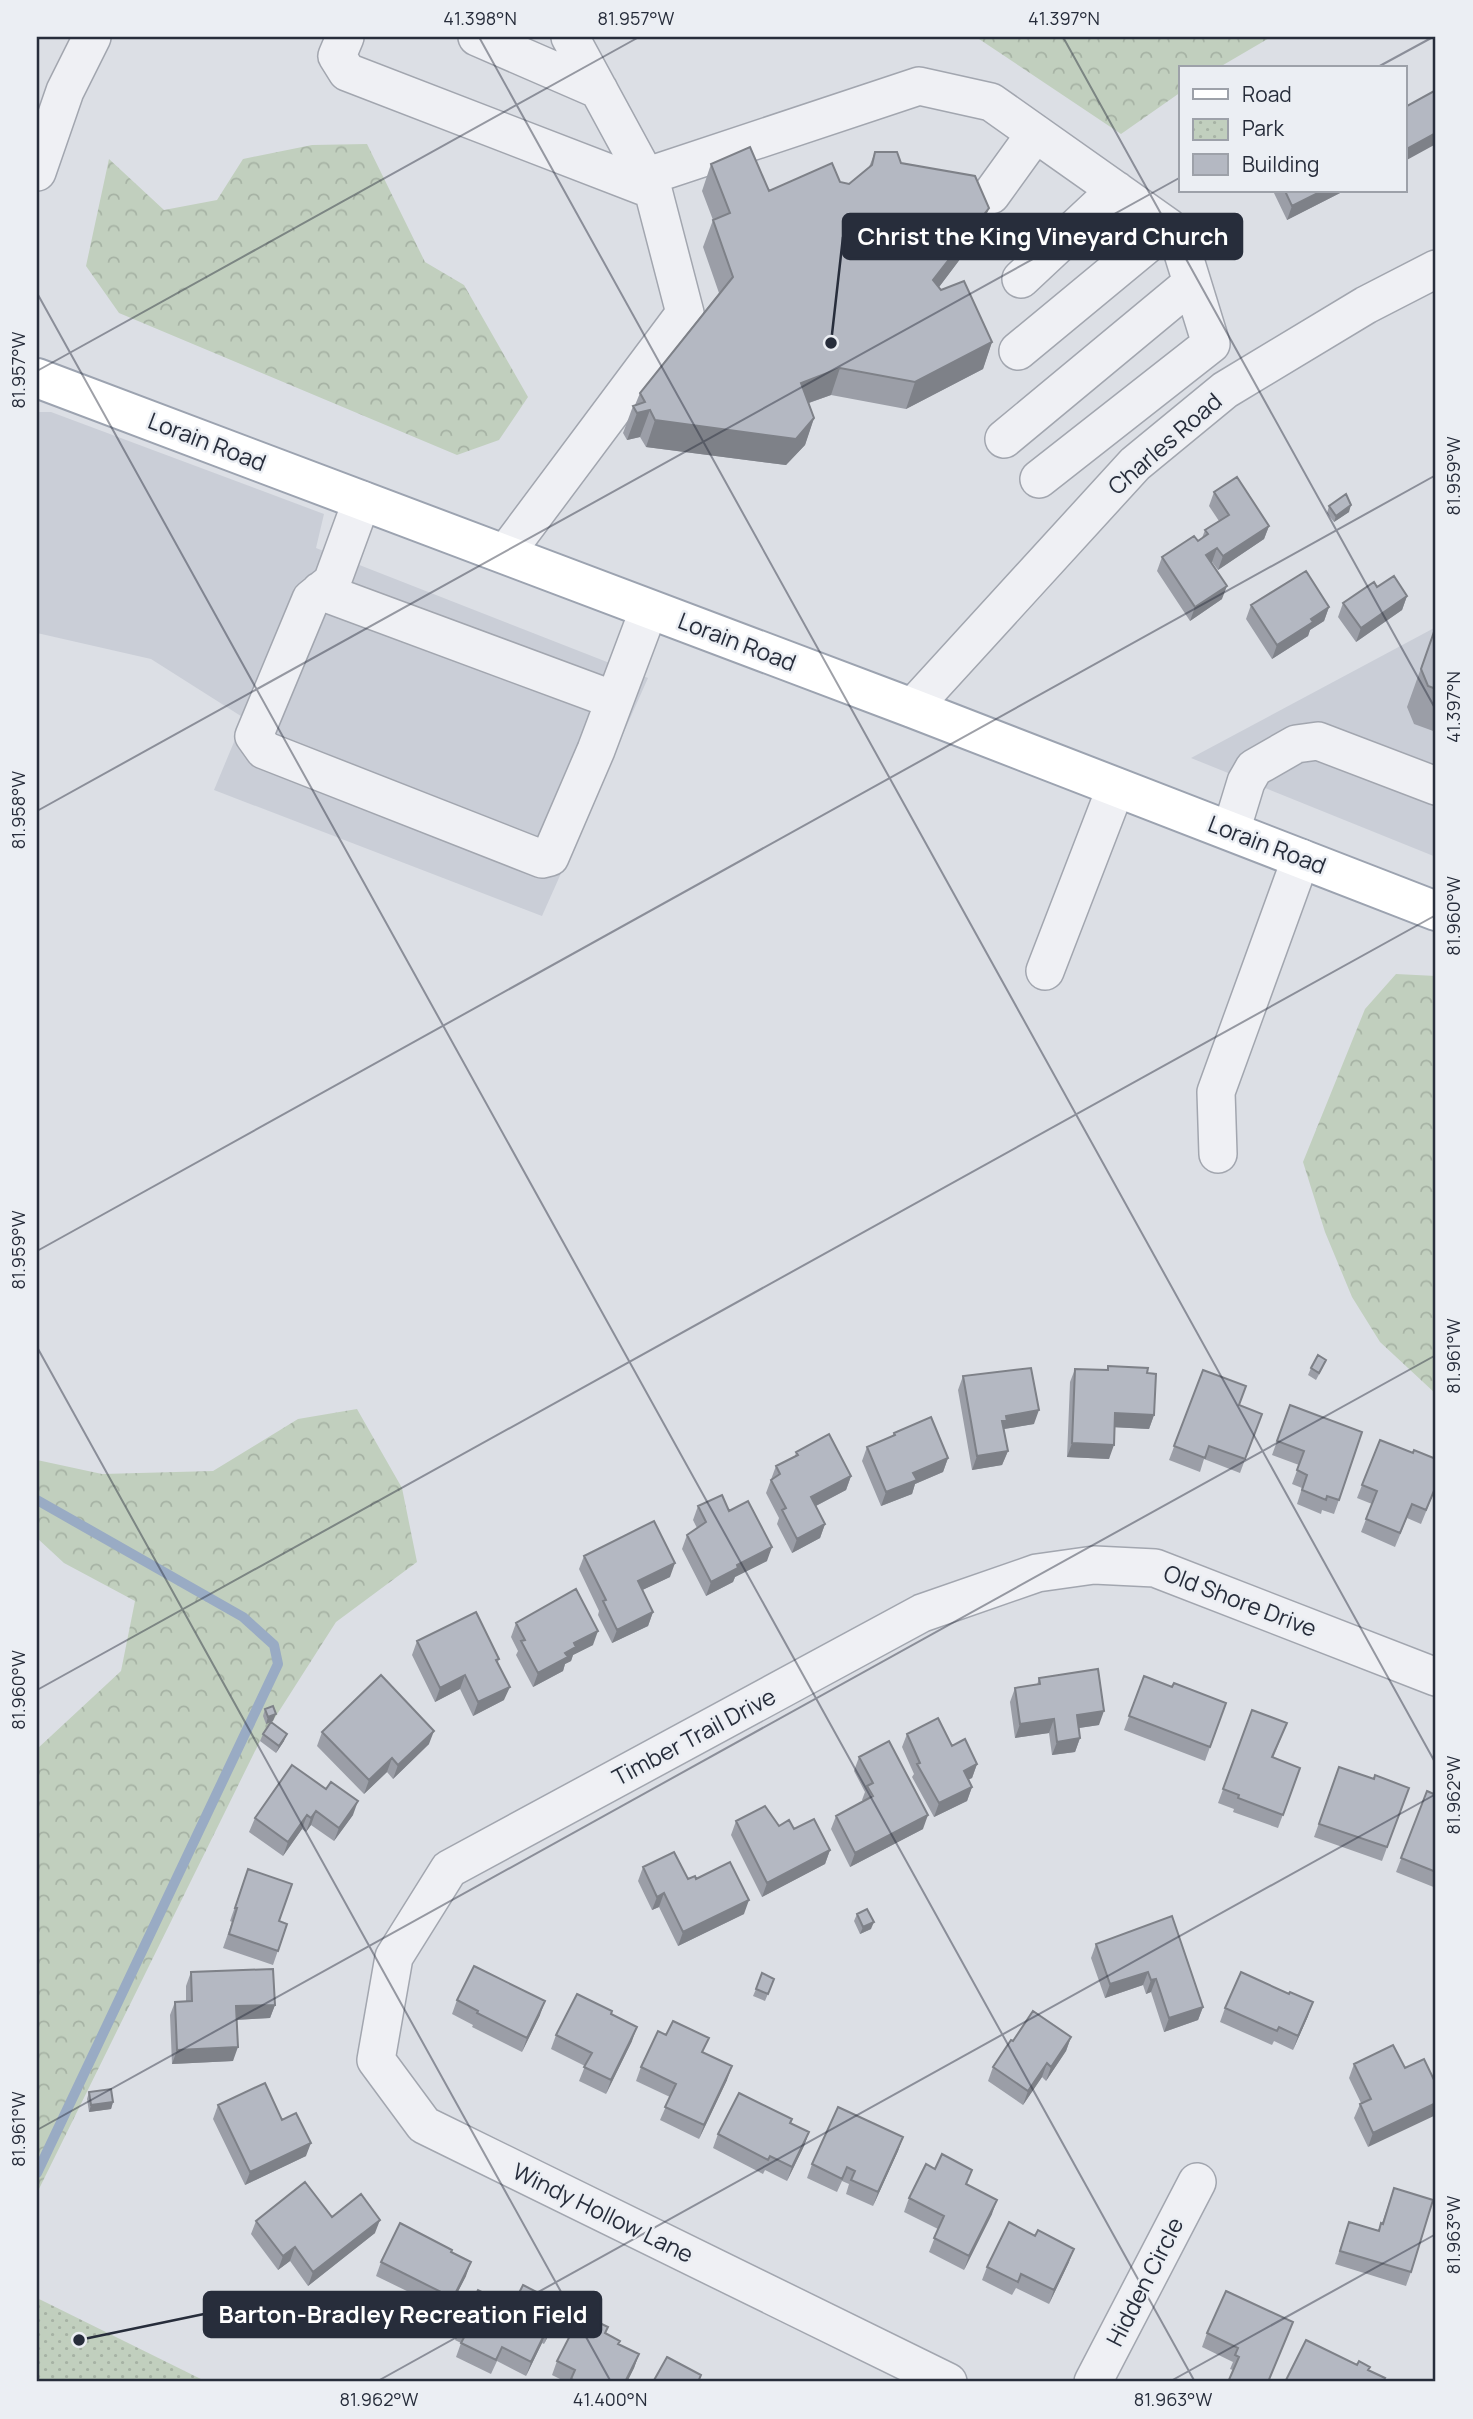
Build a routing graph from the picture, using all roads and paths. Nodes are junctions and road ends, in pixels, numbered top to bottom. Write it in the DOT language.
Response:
graph roads {
  1 [pos="92,37"];
  2 [pos="345,37"];
  3 [pos="477,37"];
  4 [pos="570,37"];
  5 [pos="599,90"];
  6 [pos="1035,134"];
  7 [pos="37,172"];
  8 [pos="649,184"];
  9 [pos="1116,190"];
  10 [pos="991,195"];
  11 [pos="1168,227"];
  12 [pos="1436,269"];
  13 [pos="1021,279"];
  14 [pos="1192,283"];
  15 [pos="1211,344"];
  16 [pos="1018,351"];
  17 [pos="37,378"];
  18 [pos="1238,382"];
  19 [pos="1100,431"];
  20 [pos="1004,439"];
  21 [pos="1131,468"];
  22 [pos="1039,479"];
  23 [pos="362,500"];
  24 [pos="505,554"];
  25 [pos="320,592"];
  26 [pos="649,609"];
  27 [pos="614,700"];
  28 [pos="912,708"];
  29 [pos="1436,786"];
  30 [pos="1116,787"];
  31 [pos="1231,831"];
  32 [pos="1301,858"];
  33 [pos="1436,911"];
  34 [pos="1045,971"];
  35 [pos="1218,1154"];
  36 [pos="1037,1573"];
  37 [pos="1436,1677"];
  38 [pos="394,1957"];
  39 [pos="1197,2182"];
  40 [pos="948,2382"];
  41 [pos="1093,2382"];
  1 -- 7 [label="street"];
  2 -- 8 [label="street"];
  3 -- 5 [label="street"];
  4 -- 5 [label="street"];
  5 -- 8 [label="street"];
  6 -- 8 [label="street"];
  6 -- 9 [label="street"];
  6 -- 10 [label="street"];
  8 -- 24 [label="street"];
  9 -- 11 [label="street"];
  9 -- 13 [label="street"];
  11 -- 14 [label="street"];
  11 -- 16 [label="street"];
  12 -- 18 [label="street, Charles Road"];
  14 -- 15 [label="street"];
  14 -- 20 [label="street"];
  15 -- 18 [label="street"];
  15 -- 19 [label="street"];
  17 -- 23 [label="main road, Lorain Road"];
  18 -- 21 [label="street, Charles Road"];
  19 -- 21 [label="street"];
  19 -- 22 [label="street"];
  21 -- 28 [label="street, Charles Road"];
  23 -- 24 [label="main road, Lorain Road"];
  23 -- 25 [label="street"];
  24 -- 26 [label="main road, Lorain Road"];
  25 -- 27 [label="street"];
  25 -- 27 [label="street"];
  26 -- 27 [label="street"];
  26 -- 28 [label="main road, Lorain Road"];
  28 -- 30 [label="main road, Lorain Road"];
  29 -- 31 [label="street"];
  30 -- 31 [label="main road, Lorain Road"];
  30 -- 34 [label="street"];
  31 -- 32 [label="main road, Lorain Road"];
  32 -- 33 [label="main road, Lorain Road"];
  32 -- 35 [label="street"];
  36 -- 37 [label="street, Old Shore Drive"];
  36 -- 38 [label="street, Timber Trail Drive"];
  38 -- 40 [label="street, Windy Hollow Lane"];
  39 -- 41 [label="street, Hidden Circle"];
}
